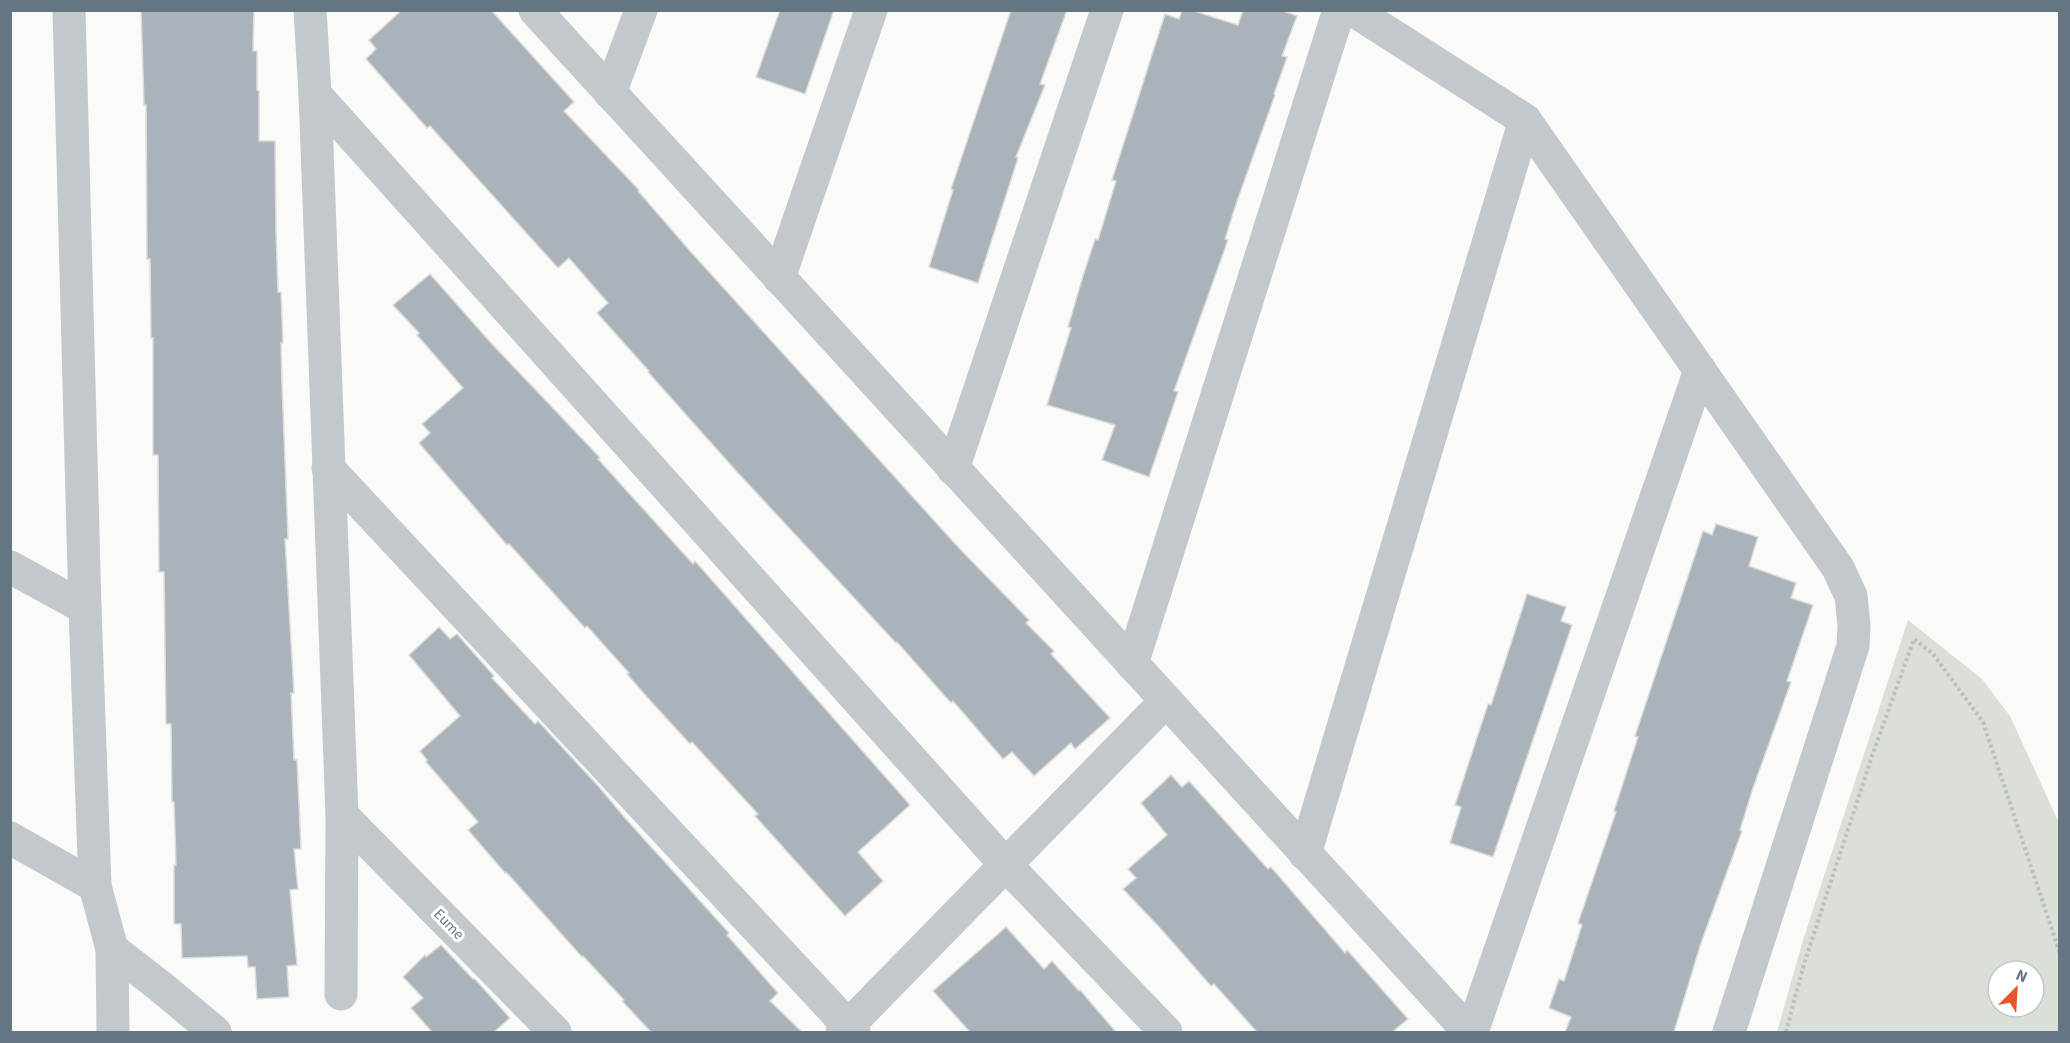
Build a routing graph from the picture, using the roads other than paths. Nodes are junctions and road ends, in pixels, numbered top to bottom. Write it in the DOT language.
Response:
graph roads {
  1 [pos="69,10"];
  2 [pos="310,10"];
  3 [pos="535,10"];
  4 [pos="641,10"];
  5 [pos="871,10"];
  6 [pos="1107,10"];
  7 [pos="1339,10"];
  8 [pos="1353,10"];
  9 [pos="610,93"];
  10 [pos="315,94"];
  11 [pos="1525,120"];
  12 [pos="779,278"];
  13 [pos="1700,370"];
  14 [pos="328,468"];
  15 [pos="953,469"];
  16 [pos="10,567"];
  17 [pos="85,608"];
  18 [pos="1132,664"];
  19 [pos="1166,701"];
  20 [pos="342,815"];
  21 [pos="10,838"];
  22 [pos="1305,854"];
  23 [pos="1005,864"];
  24 [pos="95,886"];
  25 [pos="112,949"];
  26 [pos="341,994"];
  27 [pos="848,1030"];
  28 [pos="113,1032"];
  29 [pos="215,1032"];
  30 [pos="555,1032"];
  31 [pos="1166,1032"];
  32 [pos="1470,1032"];
  33 [pos="1729,1032"];
  1 -- 17 [label="street"];
  2 -- 10 [label="street"];
  3 -- 9 [label="street"];
  4 -- 9 [label="street"];
  5 -- 12 [label="street"];
  6 -- 15 [label="street"];
  7 -- 18 [label="street"];
  8 -- 11 [label="street"];
  9 -- 12 [label="street"];
  10 -- 14 [label="street"];
  10 -- 23 [label="street"];
  11 -- 13 [label="street"];
  11 -- 22 [label="street"];
  12 -- 15 [label="street"];
  13 -- 32 [label="street"];
  13 -- 33 [label="street"];
  14 -- 20 [label="street"];
  14 -- 27 [label="street"];
  15 -- 18 [label="street"];
  16 -- 17 [label="street"];
  17 -- 24 [label="street"];
  18 -- 19 [label="street"];
  19 -- 22 [label="street"];
  19 -- 23 [label="street"];
  20 -- 26 [label="street"];
  20 -- 30 [label="street, Eume"];
  21 -- 24 [label="street"];
  22 -- 32 [label="street"];
  23 -- 27 [label="street"];
  23 -- 31 [label="street"];
  24 -- 25 [label="street"];
  25 -- 28 [label="street"];
  25 -- 29 [label="street"];
}
